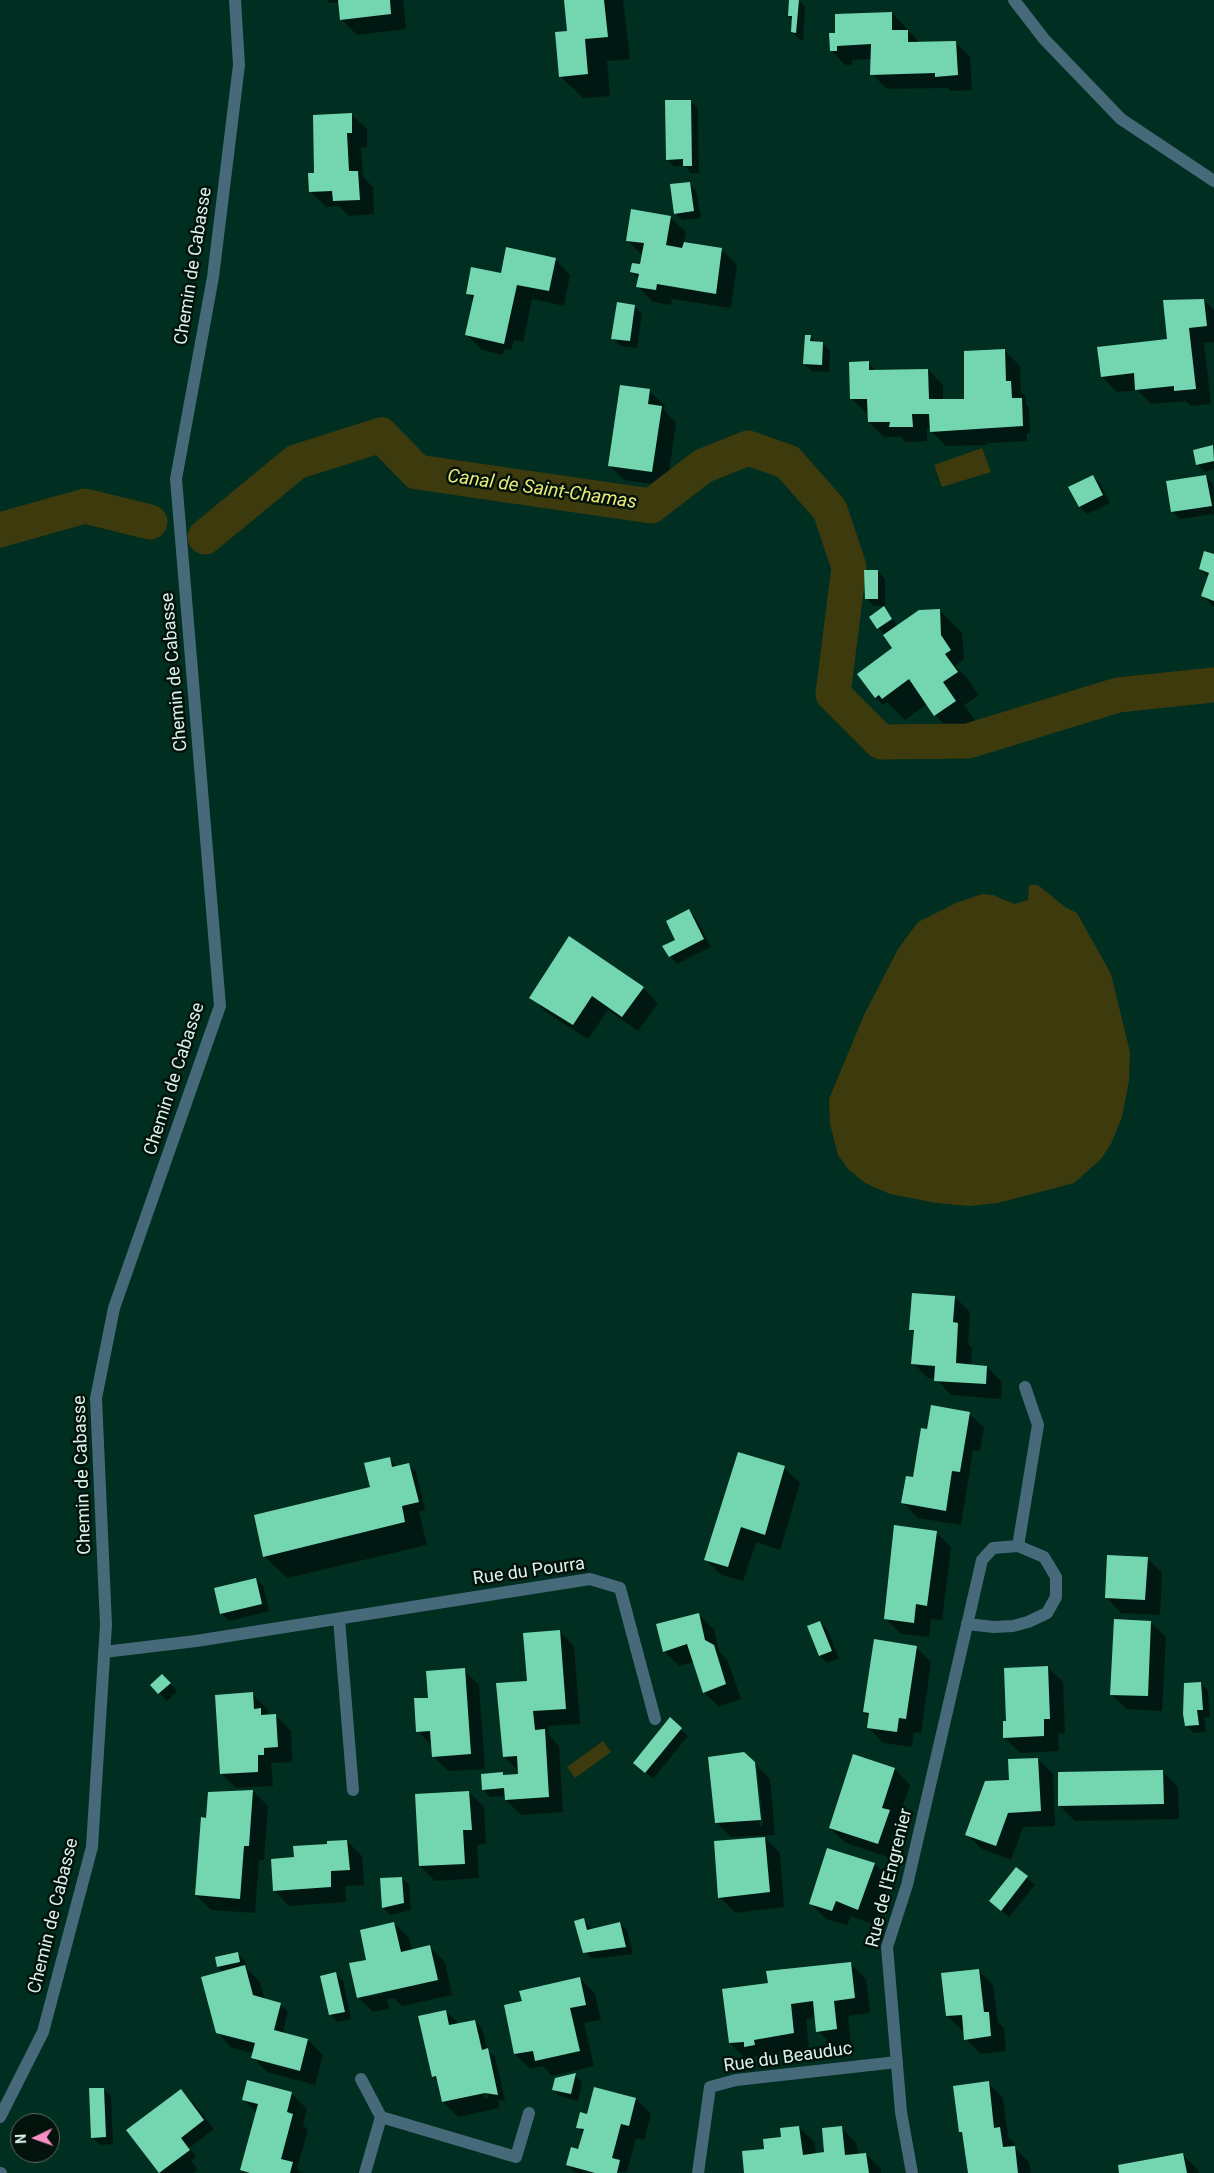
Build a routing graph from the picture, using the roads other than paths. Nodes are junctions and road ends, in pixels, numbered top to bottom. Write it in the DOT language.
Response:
graph roads {
  1 [pos="235,0"];
  2 [pos="1014,0"];
  3 [pos="1214,181"];
  4 [pos="1025,1387"];
  5 [pos="1018,1546"];
  6 [pos="339,1619"];
  7 [pos="968,1624"];
  8 [pos="104,1652"];
  9 [pos="655,1719"];
  10 [pos="353,1790"];
  11 [pos="897,2062"];
  12 [pos="361,2079"];
  13 [pos="528,2113"];
  14 [pos="381,2117"];
  15 [pos="0,2118"];
  16 [pos="365,2173"];
  17 [pos="698,2173"];
  18 [pos="912,2173"];
  1 -- 8 [label="street, Chemin de Cabasse"];
  2 -- 3 [label="street"];
  4 -- 5 [label="street"];
  5 -- 7 [label="street, Rue de l'Engrenier"];
  5 -- 7 [label="street, Rue de l'Engrenier"];
  6 -- 8 [label="street, Rue du Pourra"];
  6 -- 9 [label="street, Rue du Pourra"];
  6 -- 10 [label="street"];
  7 -- 11 [label="street, Rue de l'Engrenier"];
  8 -- 15 [label="street, Chemin de Cabasse"];
  11 -- 17 [label="street, Rue du Beauduc"];
  11 -- 18 [label="street, Rue de l'Engrenier"];
  12 -- 14 [label="street"];
  13 -- 14 [label="street"];
  14 -- 16 [label="street"];
}
